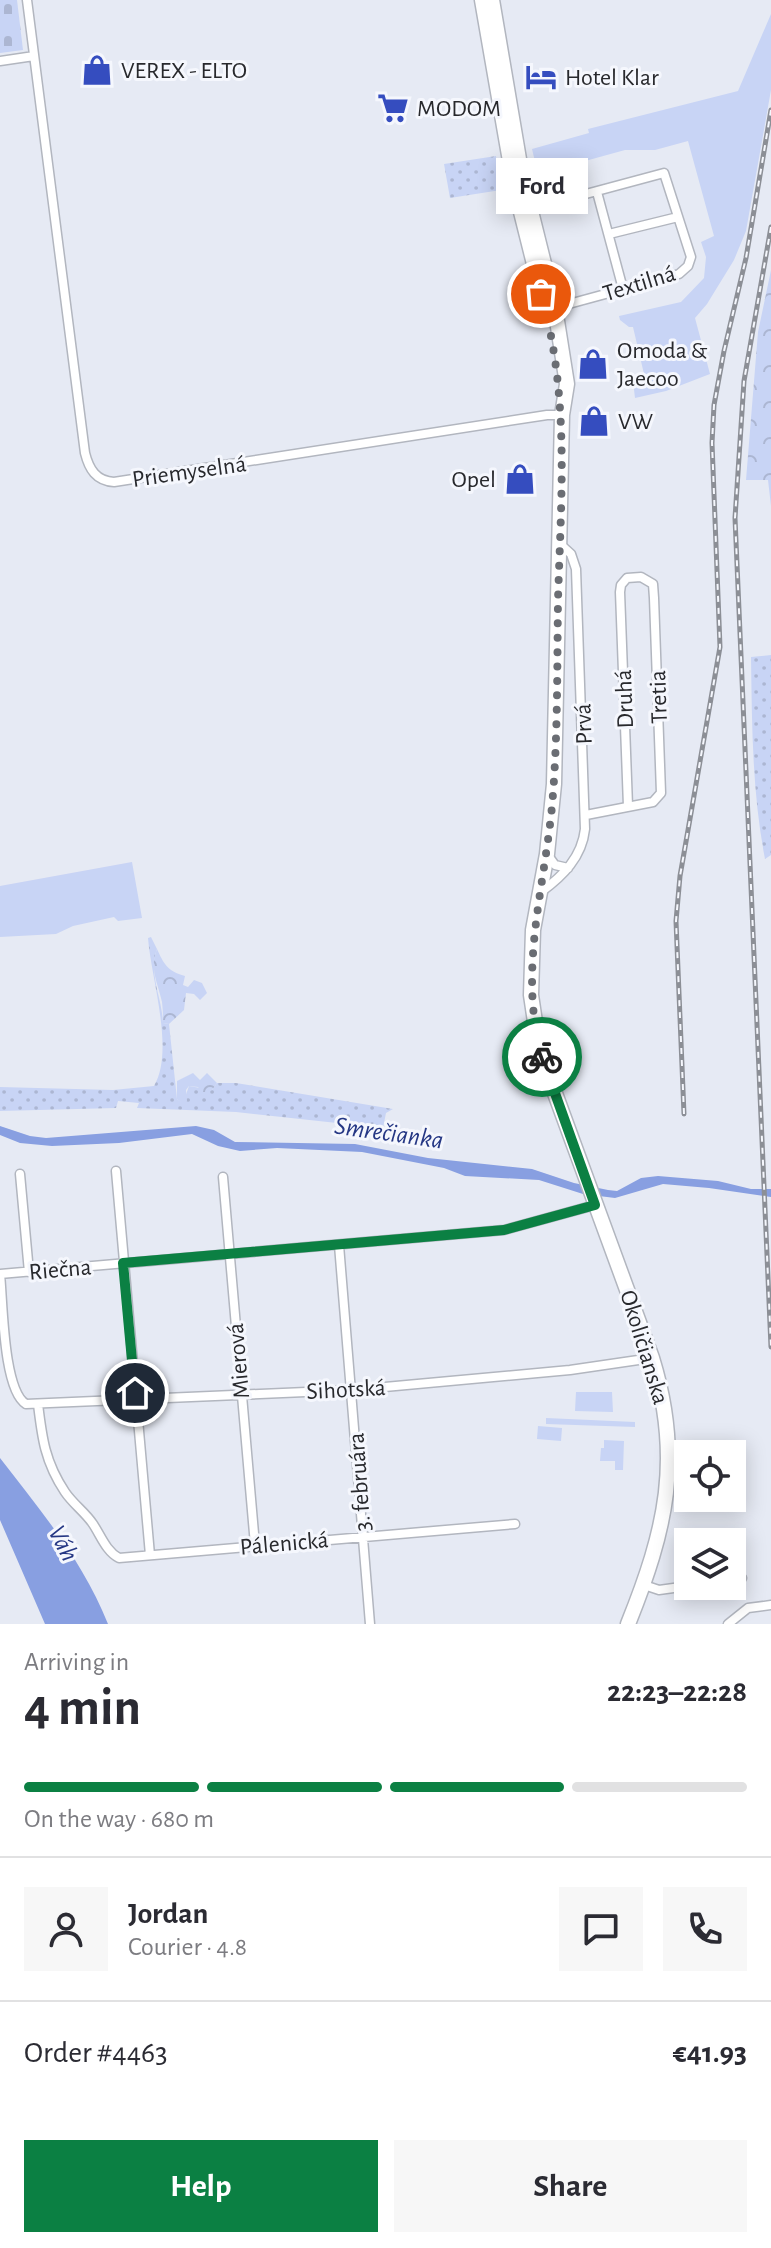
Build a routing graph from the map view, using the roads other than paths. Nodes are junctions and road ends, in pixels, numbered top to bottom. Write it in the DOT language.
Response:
graph roads {
  1 [pos="27,0"];
  2 [pos="482,0"];
  3 [pos="492,0"];
  4 [pos="34,56"];
  5 [pos="0,61"];
  6 [pos="597,192"];
  7 [pos="530,209"];
  8 [pos="678,217"];
  9 [pos="609,234"];
  10 [pos="623,289"];
  11 [pos="550,309"];
  12 [pos="562,415"];
  13 [pos="560,544"];
  14 [pos="620,592"];
  15 [pos="628,806"];
  16 [pos="586,815"];
  17 [pos="547,854"];
  18 [pos="568,868"];
  19 [pos="539,894"];
  20 [pos="116,1171"];
  21 [pos="20,1174"];
  22 [pos="223,1177"];
  23 [pos="595,1203"];
  24 [pos="339,1245"];
  25 [pos="230,1254"];
  26 [pos="123,1263"];
  27 [pos="29,1272"];
  28 [pos="0,1274"];
  29 [pos="652,1358"];
  30 [pos="352,1390"];
  31 [pos="241,1394"];
  32 [pos="136,1399"];
  33 [pos="38,1404"];
  34 [pos="515,1524"];
  35 [pos="363,1536"];
  36 [pos="255,1545"];
  37 [pos="150,1555"];
  38 [pos="644,1585"];
  39 [pos="674,1588"];
  40 [pos="771,1605"];
  41 [pos="370,1624"];
  42 [pos="628,1624"];
  43 [pos="728,1624"];
  1 -- 4 [label="street, Priemyselná"];
  2 -- 11 [label="main road"];
  3 -- 7 [label="main road"];
  4 -- 5 [label="street"];
  4 -- 12 [label="street, Priemyselná"];
  6 -- 7 [label="street, Textilná"];
  6 -- 8 [label="street, Textilná"];
  6 -- 9 [label="street"];
  7 -- 11 [label="main road"];
  8 -- 9 [label="street"];
  8 -- 10 [label="street, Textilná"];
  9 -- 10 [label="street"];
  10 -- 11 [label="street, Textilná"];
  11 -- 12 [label="main road, Okoličianska"];
  12 -- 13 [label="main road, Okoličianska"];
  13 -- 16 [label="street, Prvá"];
  13 -- 17 [label="main road, Okoličianska"];
  14 -- 15 [label="street, Druhá"];
  14 -- 15 [label="street, Tretia"];
  15 -- 16 [label="street"];
  16 -- 18 [label="street, Prvá"];
  17 -- 18 [label="street"];
  17 -- 19 [label="main road, Okoličianska"];
  18 -- 19 [label="street, Prvá"];
  19 -- 23 [label="main road, Okoličianska"];
  20 -- 26 [label="street"];
  21 -- 27 [label="street"];
  22 -- 25 [label="street, Mierová"];
  23 -- 24 [label="street, Riečna"];
  23 -- 29 [label="main road, Okoličianska"];
  24 -- 25 [label="street, Riečna"];
  24 -- 30 [label="street, 3. februára"];
  25 -- 26 [label="street, Riečna"];
  25 -- 31 [label="street, Mierová"];
  26 -- 27 [label="street, Riečna"];
  26 -- 32 [label="street"];
  27 -- 28 [label="street, Riečna"];
  28 -- 33 [label="street"];
  29 -- 30 [label="street, Sihotská"];
  29 -- 38 [label="main road, Okoličianska"];
  30 -- 31 [label="street, Sihotská"];
  30 -- 35 [label="street, 3. februára"];
  31 -- 32 [label="street, Sihotská"];
  31 -- 36 [label="street, Mierová"];
  32 -- 33 [label="street, Sihotská"];
  32 -- 37 [label="street"];
  33 -- 37 [label="street, Pálenická"];
  34 -- 35 [label="street, Pálenická"];
  35 -- 36 [label="street, Pálenická"];
  35 -- 41 [label="street, 3. februára"];
  36 -- 37 [label="street, Pálenická"];
  38 -- 39 [label="street"];
  38 -- 42 [label="main road, Okoličianska"];
  40 -- 43 [label="street"];
}
